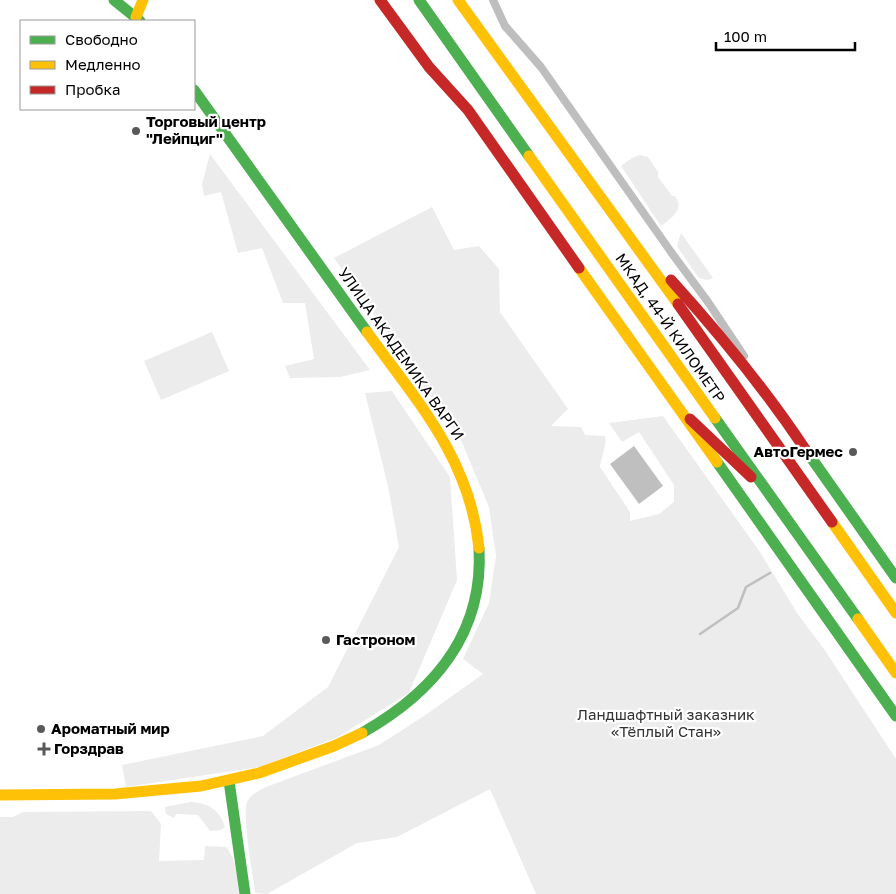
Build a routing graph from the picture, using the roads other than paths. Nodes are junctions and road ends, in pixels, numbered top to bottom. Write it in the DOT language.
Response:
graph roads {
  1 [pos="114,0"];
  2 [pos="143,0"];
  3 [pos="380,0"];
  4 [pos="419,0"];
  5 [pos="458,0"];
  6 [pos="493,0"];
  7 [pos="138,19"];
  8 [pos="195,91"];
  9 [pos="626,231"];
  10 [pos="678,407"];
  11 [pos="782,414"];
  12 [pos="769,494"];
  13 [pos="896,578"];
  14 [pos="896,614"];
  15 [pos="896,673"];
  16 [pos="896,716"];
  17 [pos="229,781"];
  18 [pos="0,795"];
  19 [pos="245,894"];
  1 -- 7 [label="main road"];
  2 -- 7 [label="main road"];
  3 -- 10 [label="main road"];
  4 -- 12 [label="main road, МКАД, 44-Й КИЛОМЕТР"];
  5 -- 9 [label="main road, МКАД, 44-Й КИЛОМЕТР"];
  6 -- 11 [label="street"];
  8 -- 17 [label="main road, УЛИЦА АКАДЕМИКА ВАРГИ"];
  9 -- 11 [label="main road"];
  9 -- 14 [label="main road, МКАД, 44-Й КИЛОМЕТР"];
  10 -- 12 [label="main road"];
  10 -- 16 [label="main road"];
  11 -- 13 [label="main road"];
  12 -- 15 [label="main road, МКАД, 44-Й КИЛОМЕТР"];
  17 -- 18 [label="main road, УЛИЦА АКАДЕМИКА ВАРГИ"];
  17 -- 19 [label="main road"];
}
